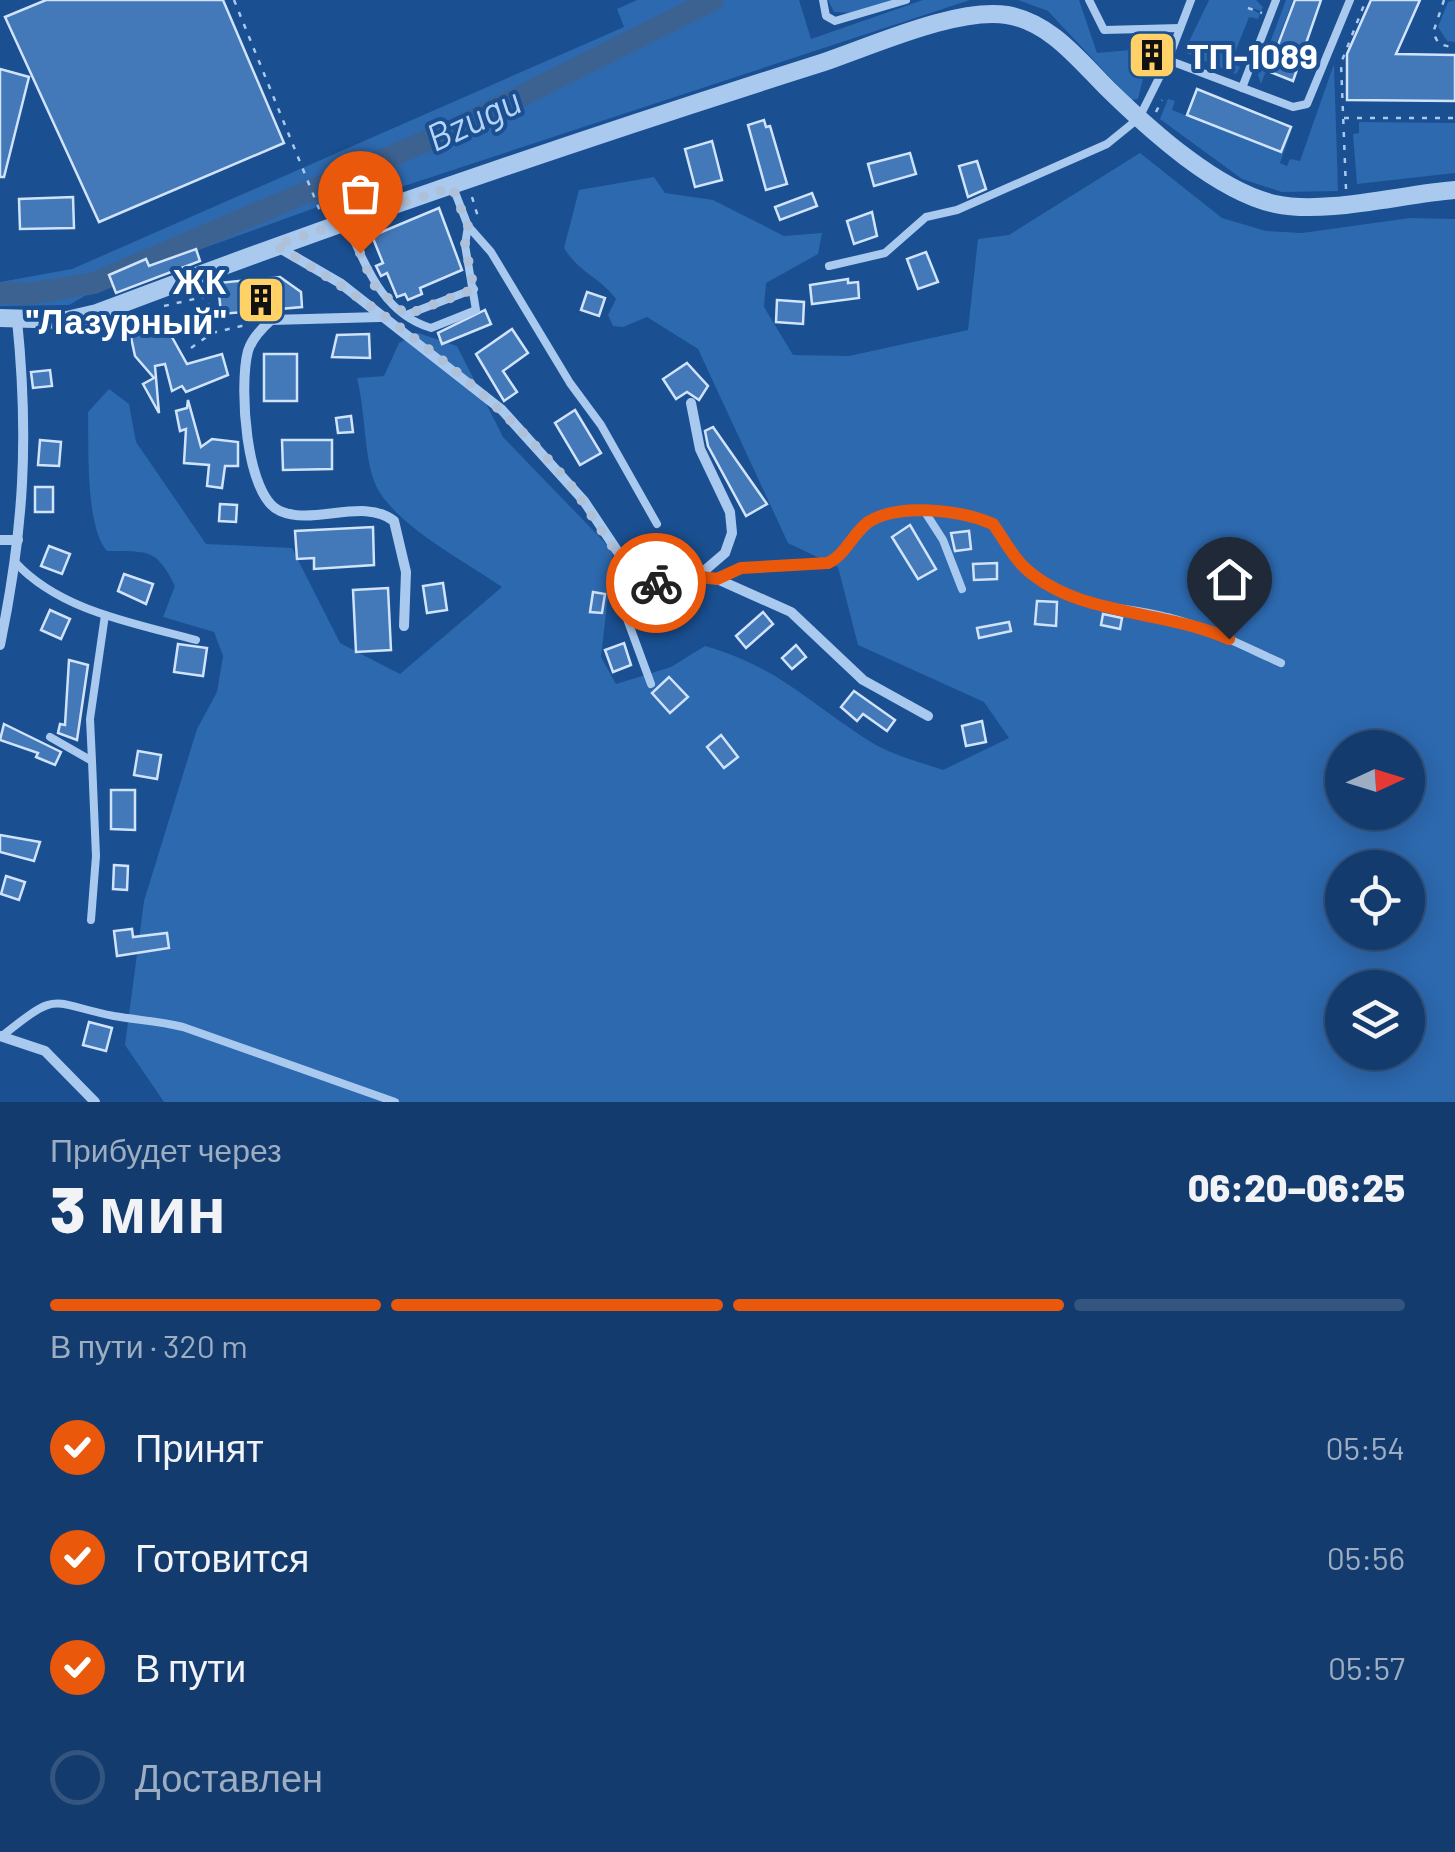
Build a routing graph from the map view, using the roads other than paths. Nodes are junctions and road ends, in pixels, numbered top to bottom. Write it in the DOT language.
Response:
graph roads {
  1 [pos="823,0"];
  2 [pos="906,0"];
  3 [pos="1088,0"];
  4 [pos="1191,0"];
  5 [pos="1276,0"];
  6 [pos="1350,0"];
  7 [pos="994,7"];
  8 [pos="1180,28"];
  9 [pos="1168,60"];
  10 [pos="1242,88"];
  11 [pos="1146,119"];
  12 [pos="452,187"];
  13 [pos="1455,190"];
  14 [pos="336,223"];
  15 [pos="468,226"];
  16 [pos="275,245"];
  17 [pos="829,266"];
  18 [pos="474,289"];
  19 [pos="406,315"];
  20 [pos="381,317"];
  21 [pos="8,319"];
  22 [pos="691,404"];
  23 [pos="926,512"];
  24 [pos="658,524"];
  25 [pos="0,540"];
  26 [pos="18,540"];
  27 [pos="15,562"];
  28 [pos="632,574"];
  29 [pos="694,576"];
  30 [pos="717,579"];
  31 [pos="962,589"];
  32 [pos="105,616"];
  33 [pos="404,626"];
  34 [pos="196,640"];
  35 [pos="0,646"];
  36 [pos="1281,662"];
  37 [pos="651,684"];
  38 [pos="928,716"];
  39 [pos="50,737"];
  40 [pos="92,761"];
  41 [pos="91,920"];
  42 [pos="1,1036"];
  43 [pos="96,1102"];
  44 [pos="395,1102"];
  1 -- 2 [label="lane"];
  3 -- 8 [label="lane"];
  4 -- 8 [label="lane"];
  5 -- 10 [label="lane"];
  6 -- 10 [label="lane"];
  7 -- 11 [label="street"];
  7 -- 12 [label="street"];
  8 -- 9 [label="lane"];
  9 -- 10 [label="lane"];
  9 -- 11 [label="lane"];
  11 -- 13 [label="street"];
  11 -- 17 [label="lane"];
  12 -- 14 [label="street"];
  12 -- 15 [label="lane"];
  14 -- 16 [label="street"];
  14 -- 19 [label="lane"];
  15 -- 18 [label="lane"];
  15 -- 24 [label="lane"];
  16 -- 20 [label="street"];
  16 -- 21 [label="street"];
  18 -- 19 [label="lane"];
  18 -- 19 [label="lane"];
  20 -- 28 [label="street"];
  20 -- 33 [label="street"];
  21 -- 26 [label="street"];
  22 -- 29 [label="street"];
  23 -- 30 [label="lane"];
  23 -- 31 [label="lane"];
  23 -- 36 [label="lane"];
  25 -- 26 [label="street"];
  26 -- 27 [label="street"];
  27 -- 32 [label="lane"];
  27 -- 35 [label="street"];
  28 -- 29 [label="street"];
  28 -- 37 [label="lane"];
  29 -- 30 [label="street"];
  30 -- 38 [label="street"];
  32 -- 34 [label="lane"];
  32 -- 40 [label="lane"];
  39 -- 40 [label="lane"];
  40 -- 41 [label="lane"];
  42 -- 43 [label="street"];
  42 -- 44 [label="lane"];
}
